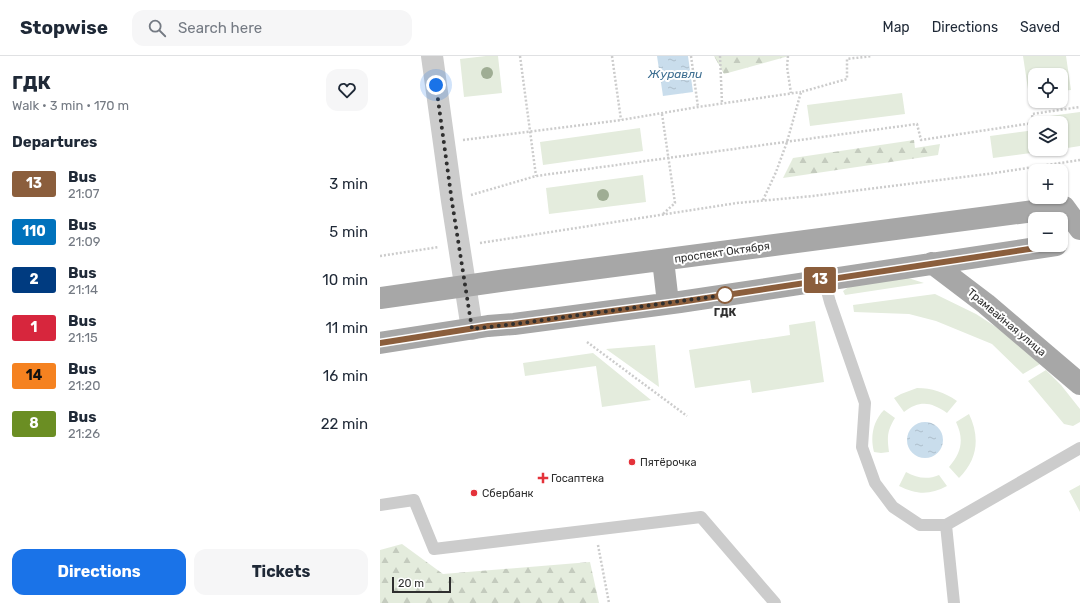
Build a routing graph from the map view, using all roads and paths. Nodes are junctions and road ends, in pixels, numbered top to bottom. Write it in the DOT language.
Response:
graph roads {
  1 [pos="432,56"];
  2 [pos="520,56"];
  3 [pos="612,56"];
  4 [pos="691,56"];
  5 [pos="720,56"];
  6 [pos="788,56"];
  7 [pos="872,56"];
  8 [pos="847,58"];
  9 [pos="801,92"];
  10 [pos="791,93"];
  11 [pos="722,103"];
  12 [pos="698,107"];
  13 [pos="1080,107"];
  14 [pos="662,114"];
  15 [pos="621,120"];
  16 [pos="530,132"];
  17 [pos="443,142"];
  18 [pos="787,142"];
  19 [pos="669,158"];
  20 [pos="1080,160"];
  21 [pos="536,176"];
  22 [pos="763,201"];
  23 [pos="452,202"];
  24 [pos="663,215"];
  25 [pos="1080,229"];
  26 [pos="1080,242"];
  27 [pos="478,243"];
  28 [pos="1068,243"];
  29 [pos="444,247"];
  30 [pos="1028,249"];
  31 [pos="380,256"];
  32 [pos="663,260"];
  33 [pos="932,263"];
  34 [pos="824,280"];
  35 [pos="465,286"];
  36 [pos="380,298"];
  37 [pos="668,304"];
  38 [pos="472,329"];
  39 [pos="587,342"];
  40 [pos="380,343"];
  41 [pos="1080,384"];
  42 [pos="687,416"];
  43 [pos="1080,448"];
  44 [pos="380,505"];
  45 [pos="946,525"];
  46 [pos="595,530"];
  47 [pos="609,603"];
  48 [pos="775,603"];
  49 [pos="954,603"];
  1 -- 17 [label="street"];
  2 -- 16 [label="path"];
  3 -- 15 [label="path"];
  4 -- 12 [label="path"];
  5 -- 11 [label="path"];
  6 -- 10 [label="path"];
  7 -- 8 [label="path"];
  8 -- 9 [label="path"];
  9 -- 10 [label="path"];
  9 -- 18 [label="path"];
  10 -- 11 [label="path"];
  11 -- 12 [label="path"];
  12 -- 14 [label="path"];
  13 -- 18 [label="path"];
  14 -- 15 [label="path"];
  14 -- 19 [label="path"];
  15 -- 16 [label="path"];
  16 -- 17 [label="path"];
  16 -- 21 [label="path"];
  17 -- 23 [label="street"];
  18 -- 19 [label="path"];
  18 -- 22 [label="path"];
  19 -- 21 [label="path"];
  19 -- 24 [label="path"];
  20 -- 22 [label="path"];
  21 -- 23 [label="path"];
  22 -- 24 [label="path"];
  23 -- 35 [label="street"];
  24 -- 27 [label="path"];
  25 -- 32 [label="main road, проспект Октября"];
  26 -- 28 [label="main road"];
  29 -- 31 [label="path"];
  30 -- 33 [label="main road"];
  32 -- 35 [label="main road, проспект Октября"];
  32 -- 37 [label="main road"];
  33 -- 34 [label="main road"];
  33 -- 41 [label="main road, Трамвайная улица"];
  34 -- 37 [label="main road"];
  34 -- 45 [label="lane"];
  35 -- 36 [label="main road, проспект Октября"];
  35 -- 38 [label="street"];
  37 -- 38 [label="main road"];
  38 -- 40 [label="main road"];
  39 -- 42 [label="path"];
  43 -- 45 [label="lane"];
  44 -- 46 [label="lane"];
  45 -- 49 [label="lane"];
  46 -- 47 [label="path"];
  46 -- 48 [label="lane"];
}
